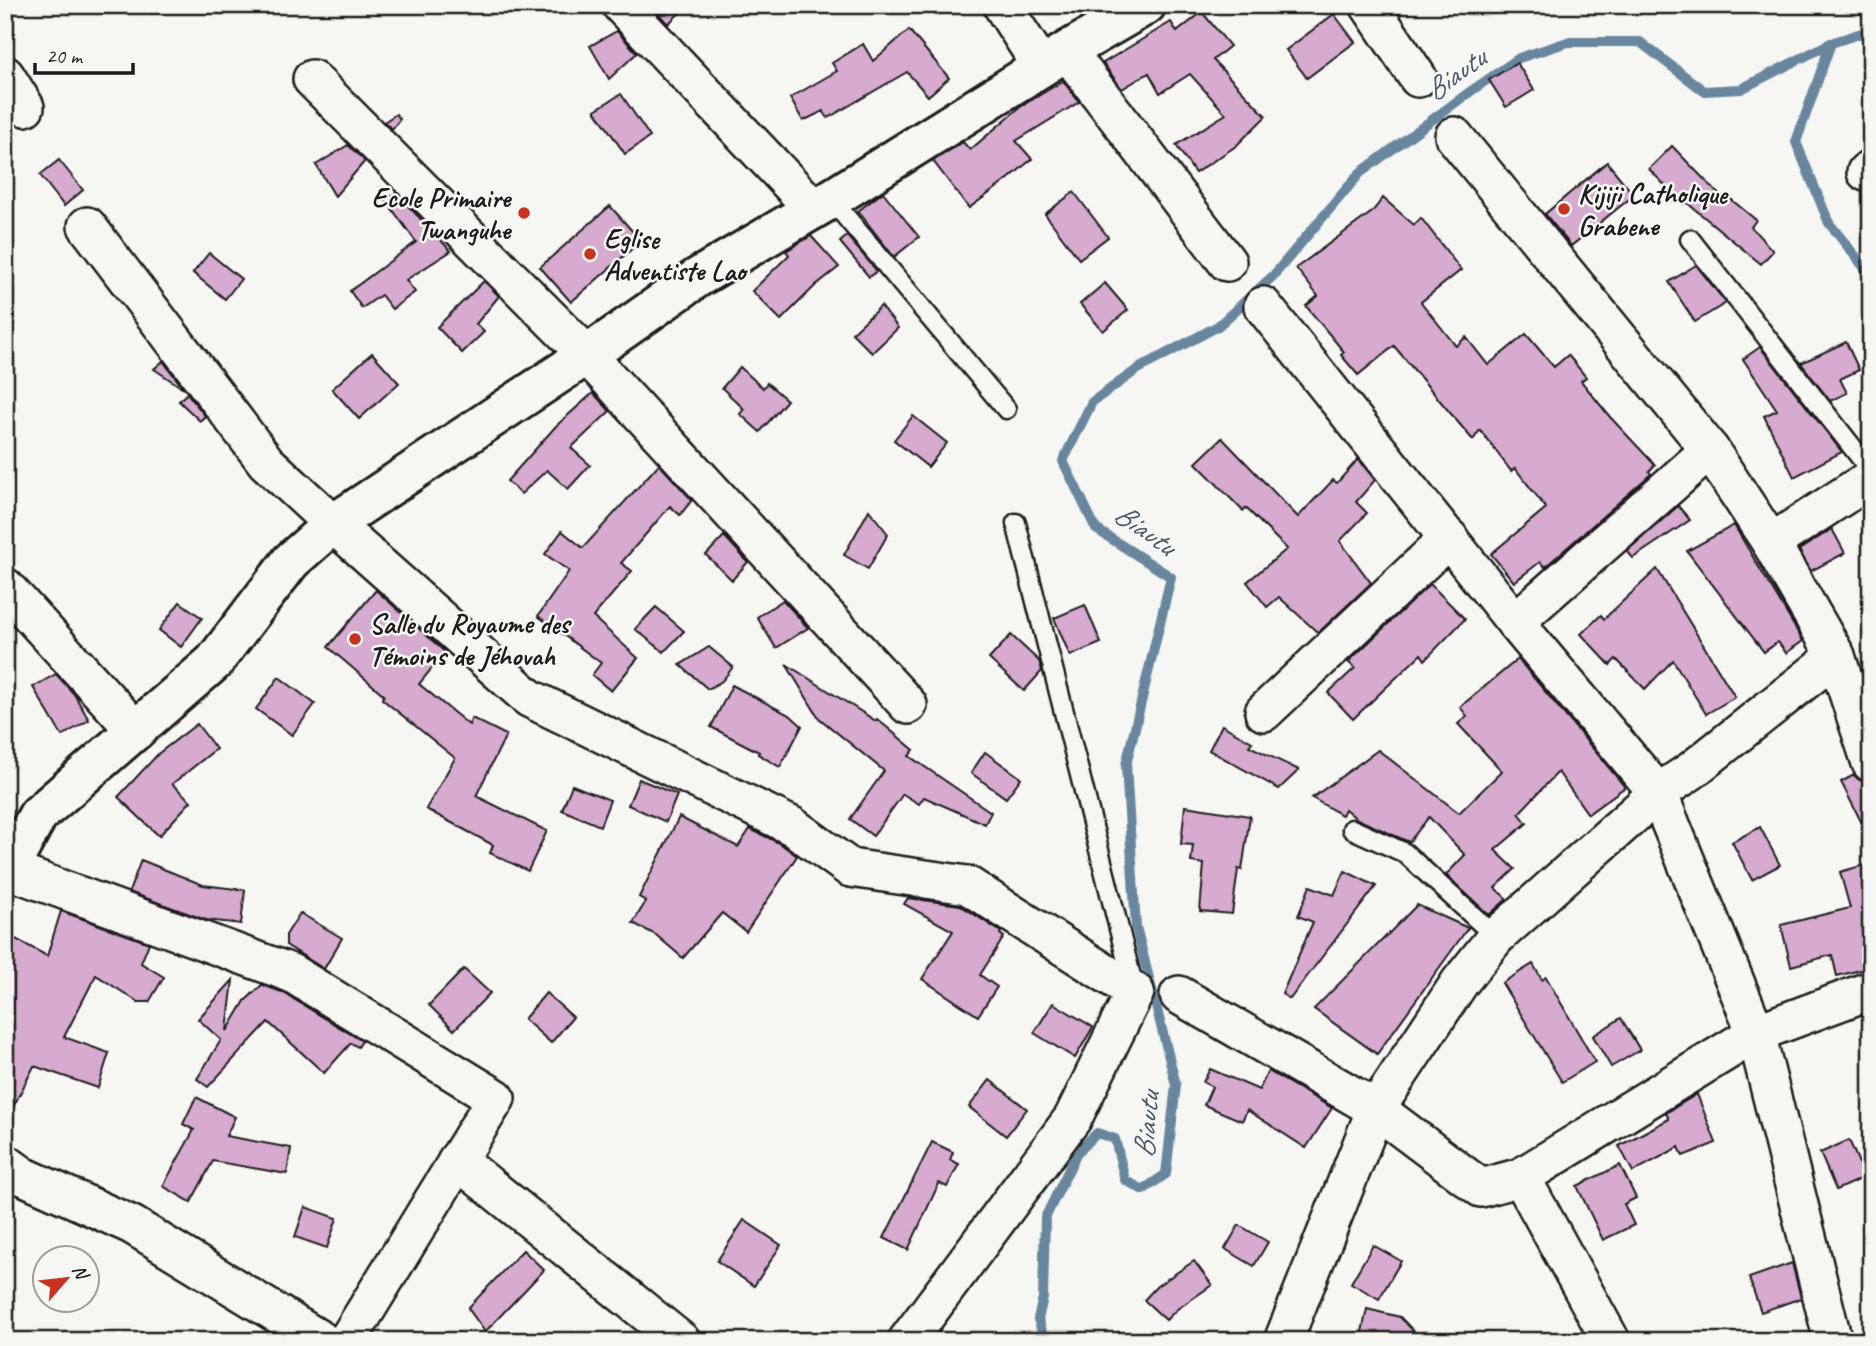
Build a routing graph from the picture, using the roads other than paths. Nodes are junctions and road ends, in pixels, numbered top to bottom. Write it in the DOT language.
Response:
graph roads {
  1 [pos="621,5"];
  2 [pos="1002,5"];
  3 [pos="1146,5"];
  4 [pos="1369,5"];
  5 [pos="1054,59"];
  6 [pos="5,75"];
  7 [pos="1418,78"];
  8 [pos="312,79"];
  9 [pos="25,107"];
  10 [pos="1454,136"];
  11 [pos="822,204"];
  12 [pos="87,226"];
  13 [pos="1690,239"];
  14 [pos="1227,262"];
  15 [pos="1264,306"];
  16 [pos="587,355"];
  17 [pos="1006,409"];
  18 [pos="1710,450"];
  19 [pos="1871,471"];
  20 [pos="1871,478"];
  21 [pos="1016,523"];
  22 [pos="333,524"];
  23 [pos="1449,538"];
  24 [pos="1771,543"];
  25 [pos="5,587"];
  26 [pos="1515,622"];
  27 [pos="1836,656"];
  28 [pos="908,705"];
  29 [pos="1265,712"];
  30 [pos="136,732"];
  31 [pos="1871,763"];
  32 [pos="1658,793"];
  33 [pos="1352,830"];
  34 [pos="7,873"];
  35 [pos="1496,937"];
  36 [pos="1871,990"];
  37 [pos="1135,992"];
  38 [pos="1179,995"];
  39 [pos="1756,1033"];
  40 [pos="1376,1109"];
  41 [pos="457,1160"];
  42 [pos="5,1163"];
  43 [pos="1521,1177"];
  44 [pos="321,1341"];
  45 [pos="347,1341"];
  46 [pos="681,1341"];
  47 [pos="907,1341"];
  48 [pos="1283,1341"];
  49 [pos="1611,1341"];
  50 [pos="1833,1341"];
  1 -- 11 [label="street"];
  2 -- 5 [label="street"];
  3 -- 5 [label="street"];
  4 -- 7 [label="street"];
  5 -- 11 [label="street"];
  5 -- 14 [label="street"];
  6 -- 9 [label="street"];
  8 -- 16 [label="street"];
  10 -- 18 [label="street"];
  11 -- 16 [label="street"];
  11 -- 17 [label="lane"];
  12 -- 22 [label="street"];
  13 -- 19 [label="lane"];
  15 -- 23 [label="street"];
  16 -- 22 [label="street"];
  16 -- 28 [label="street"];
  18 -- 24 [label="street"];
  18 -- 26 [label="street"];
  20 -- 24 [label="street"];
  21 -- 37 [label="lane"];
  22 -- 30 [label="street"];
  22 -- 37 [label="street"];
  23 -- 26 [label="street"];
  23 -- 29 [label="street"];
  24 -- 27 [label="street"];
  25 -- 30 [label="street"];
  26 -- 32 [label="street"];
  27 -- 31 [label="street"];
  27 -- 32 [label="street"];
  30 -- 34 [label="street"];
  32 -- 35 [label="street"];
  32 -- 39 [label="street"];
  33 -- 35 [label="lane"];
  34 -- 41 [label="street"];
  35 -- 40 [label="street"];
  36 -- 39 [label="street"];
  37 -- 47 [label="street"];
  38 -- 40 [label="street"];
  39 -- 43 [label="street"];
  39 -- 50 [label="street"];
  40 -- 43 [label="street"];
  40 -- 48 [label="street"];
  41 -- 45 [label="street"];
  41 -- 46 [label="street"];
  42 -- 44 [label="street"];
  43 -- 49 [label="street"];
}
